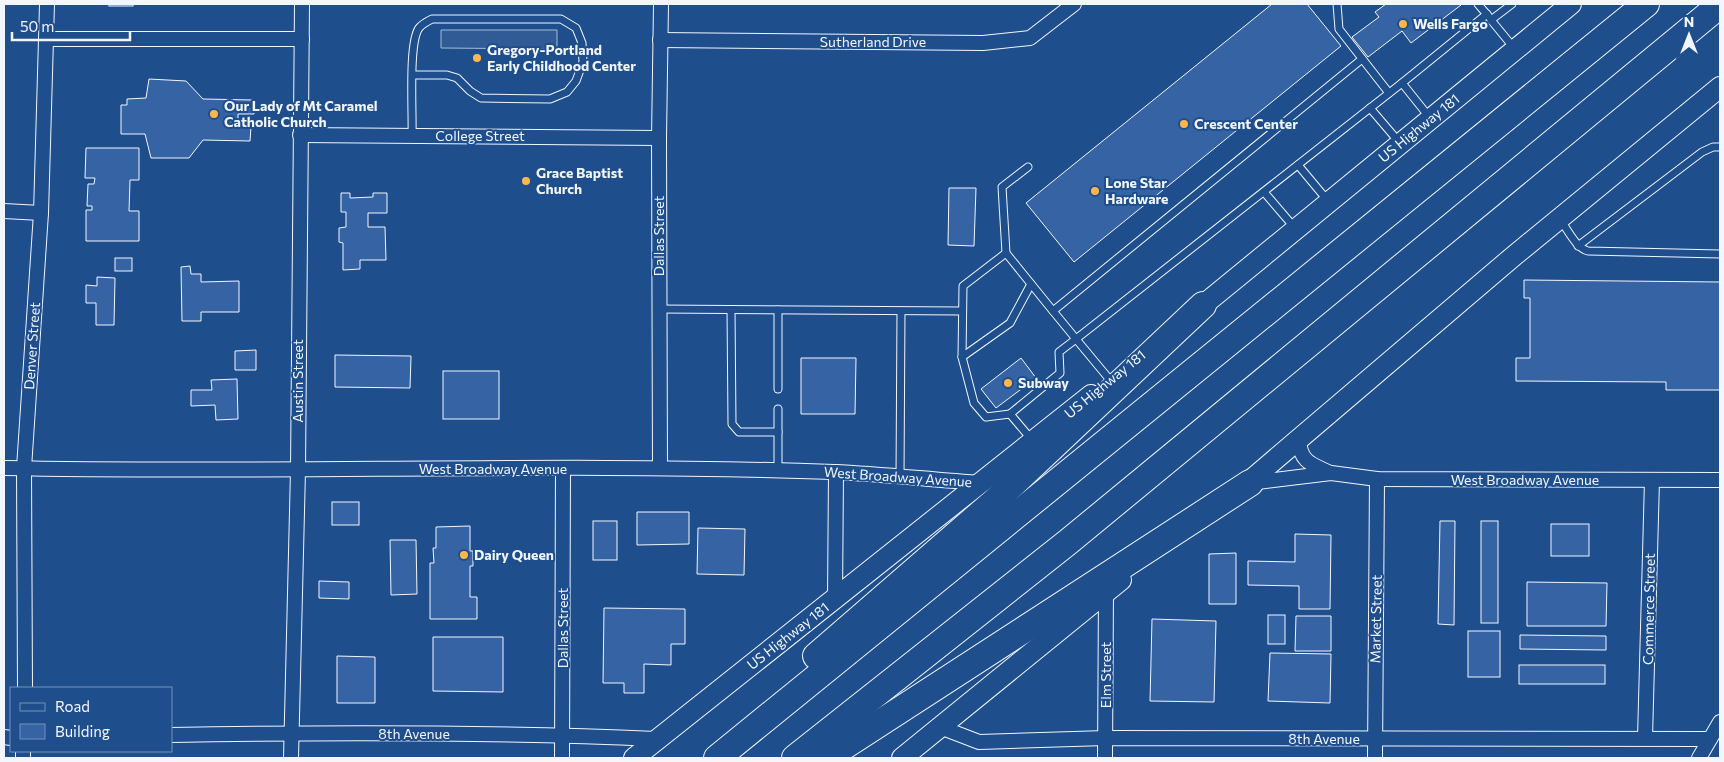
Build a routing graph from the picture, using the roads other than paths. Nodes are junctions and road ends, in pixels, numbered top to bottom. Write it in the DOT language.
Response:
graph roads {
  1 [pos="47,4"];
  2 [pos="302,4"];
  3 [pos="661,4"];
  4 [pos="1074,4"];
  5 [pos="1337,4"];
  6 [pos="1478,4"];
  7 [pos="1512,4"];
  8 [pos="1571,4"];
  9 [pos="1646,4"];
  10 [pos="1714,10"];
  11 [pos="1489,17"];
  12 [pos="47,39"];
  13 [pos="302,39"];
  14 [pos="660,40"];
  15 [pos="1515,49"];
  16 [pos="1362,59"];
  17 [pos="413,75"];
  18 [pos="1402,83"];
  19 [pos="1720,87"];
  20 [pos="1389,92"];
  21 [pos="1370,108"];
  22 [pos="1431,119"];
  23 [pos="300,135"];
  24 [pos="412,136"];
  25 [pos="659,138"];
  26 [pos="1400,144"];
  27 [pos="1720,147"];
  28 [pos="1298,165"];
  29 [pos="1028,167"];
  30 [pos="1264,192"];
  31 [pos="1329,202"];
  32 [pos="4,211"];
  33 [pos="41,213"];
  34 [pos="1559,219"];
  35 [pos="1296,229"];
  36 [pos="1578,246"];
  37 [pos="1006,253"];
  38 [pos="1720,254"];
  39 [pos="1030,284"];
  40 [pos="1203,306"];
  41 [pos="660,309"];
  42 [pos="732,310"];
  43 [pos="778,310"];
  44 [pos="902,311"];
  45 [pos="962,311"];
  46 [pos="1053,311"];
  47 [pos="1076,339"];
  48 [pos="962,357"];
  49 [pos="1110,380"];
  50 [pos="778,389"];
  51 [pos="778,409"];
  52 [pos="1010,414"];
  53 [pos="778,432"];
  54 [pos="1299,441"];
  55 [pos="1033,442"];
  56 [pos="4,468"];
  57 [pos="24,468"];
  58 [pos="563,468"];
  59 [pos="660,468"];
  60 [pos="298,470"];
  61 [pos="778,471"];
  62 [pos="836,472"];
  63 [pos="1331,473"];
  64 [pos="900,477"];
  65 [pos="1377,479"];
  66 [pos="1652,480"];
  67 [pos="1720,480"];
  68 [pos="982,483"];
  69 [pos="1250,483"];
  70 [pos="1106,591"];
  71 [pos="835,599"];
  72 [pos="24,687"];
  73 [pos="1720,722"];
  74 [pos="940,727"];
  75 [pos="292,733"];
  76 [pos="172,735"];
  77 [pos="563,735"];
  78 [pos="1106,738"];
  79 [pos="1646,738"];
  80 [pos="656,739"];
  81 [pos="1375,740"];
  82 [pos="1710,740"];
  83 [pos="291,758"];
  84 [pos="562,758"];
  85 [pos="634,758"];
  86 [pos="698,758"];
  87 [pos="717,758"];
  88 [pos="795,758"];
  89 [pos="826,758"];
  90 [pos="902,758"];
  91 [pos="1105,758"];
  92 [pos="1375,758"];
  93 [pos="1699,758"];
  1 -- 12 [label="street, Denver Street"];
  2 -- 13 [label="street, Austin Street"];
  3 -- 14 [label="street, Dallas Street"];
  4 -- 14 [label="street, Sutherland Drive"];
  5 -- 16 [label="lane"];
  6 -- 11 [label="lane"];
  7 -- 11 [label="lane"];
  8 -- 15 [label="main road, US Highway 181"];
  9 -- 87 [label="highway"];
  10 -- 88 [label="highway"];
  11 -- 15 [label="lane"];
  11 -- 18 [label="lane"];
  12 -- 13 [label="street"];
  12 -- 33 [label="street, Denver Street"];
  13 -- 23 [label="street, Austin Street"];
  14 -- 25 [label="street, Dallas Street"];
  15 -- 22 [label="main road, US Highway 181"];
  16 -- 20 [label="lane"];
  16 -- 46 [label="lane"];
  17 -- 17 [label="lane"];
  17 -- 24 [label="lane"];
  18 -- 20 [label="lane"];
  18 -- 22 [label="lane"];
  19 -- 34 [label="main road"];
  20 -- 21 [label="lane"];
  21 -- 26 [label="lane"];
  21 -- 28 [label="lane"];
  22 -- 26 [label="main road, US Highway 181"];
  23 -- 24 [label="street, College Street"];
  23 -- 60 [label="street, Austin Street"];
  24 -- 25 [label="street, College Street"];
  25 -- 41 [label="street, Dallas Street"];
  26 -- 31 [label="main road, US Highway 181"];
  27 -- 36 [label="lane"];
  28 -- 30 [label="lane"];
  28 -- 31 [label="lane"];
  29 -- 37 [label="lane"];
  30 -- 35 [label="lane"];
  30 -- 47 [label="lane"];
  31 -- 35 [label="main road, US Highway 181"];
  32 -- 33 [label="street"];
  33 -- 57 [label="street, Denver Street"];
  34 -- 36 [label="lane"];
  34 -- 54 [label="main road"];
  35 -- 40 [label="main road, US Highway 181"];
  36 -- 38 [label="lane"];
  37 -- 39 [label="lane"];
  37 -- 45 [label="lane"];
  39 -- 46 [label="lane"];
  39 -- 48 [label="lane"];
  40 -- 49 [label="main road, US Highway 181"];
  40 -- 86 [label="highway"];
  41 -- 42 [label="lane"];
  41 -- 59 [label="street, Dallas Street"];
  42 -- 43 [label="lane"];
  42 -- 53 [label="lane"];
  43 -- 44 [label="lane"];
  43 -- 50 [label="lane"];
  44 -- 45 [label="lane"];
  44 -- 64 [label="lane"];
  45 -- 48 [label="lane"];
  46 -- 47 [label="lane"];
  47 -- 49 [label="lane"];
  47 -- 52 [label="lane"];
  48 -- 52 [label="lane"];
  49 -- 55 [label="main road, US Highway 181"];
  51 -- 53 [label="lane"];
  52 -- 55 [label="lane"];
  53 -- 61 [label="lane"];
  54 -- 63 [label="street, West Broadway Avenue"];
  54 -- 69 [label="main road"];
  55 -- 68 [label="main road, US Highway 181"];
  56 -- 57 [label="street, West Broadway Avenue"];
  57 -- 60 [label="street, West Broadway Avenue"];
  57 -- 72 [label="street, Denver Street"];
  58 -- 59 [label="street, West Broadway Avenue"];
  58 -- 60 [label="street, West Broadway Avenue"];
  58 -- 77 [label="street, Dallas Street"];
  59 -- 61 [label="street, West Broadway Avenue"];
  60 -- 75 [label="street, Austin Street"];
  61 -- 62 [label="street, West Broadway Avenue"];
  62 -- 64 [label="street, West Broadway Avenue"];
  62 -- 71 [label="street"];
  63 -- 65 [label="street, West Broadway Avenue"];
  63 -- 69 [label="street, West Broadway Avenue"];
  64 -- 68 [label="street, West Broadway Avenue"];
  65 -- 66 [label="street, West Broadway Avenue"];
  65 -- 81 [label="street, Market Street"];
  66 -- 67 [label="street, West Broadway Avenue"];
  66 -- 79 [label="street, Commerce Street"];
  68 -- 71 [label="main road, US Highway 181"];
  69 -- 70 [label="main road"];
  69 -- 89 [label="highway"];
  70 -- 74 [label="main road"];
  70 -- 78 [label="street, Elm Street"];
  71 -- 80 [label="main road, US Highway 181"];
  73 -- 82 [label="street"];
  74 -- 78 [label="street, 8th Avenue"];
  74 -- 90 [label="main road"];
  75 -- 76 [label="street, 8th Avenue"];
  75 -- 77 [label="street, 8th Avenue"];
  75 -- 83 [label="street, Austin Street"];
  77 -- 80 [label="street, 8th Avenue"];
  77 -- 84 [label="street, Dallas Street"];
  78 -- 81 [label="street, 8th Avenue"];
  78 -- 91 [label="street, Elm Street"];
  79 -- 81 [label="street, 8th Avenue"];
  79 -- 82 [label="street, 8th Avenue"];
  80 -- 85 [label="main road, US Highway 181"];
  81 -- 92 [label="street, Market Street"];
  82 -- 93 [label="street"];
}
